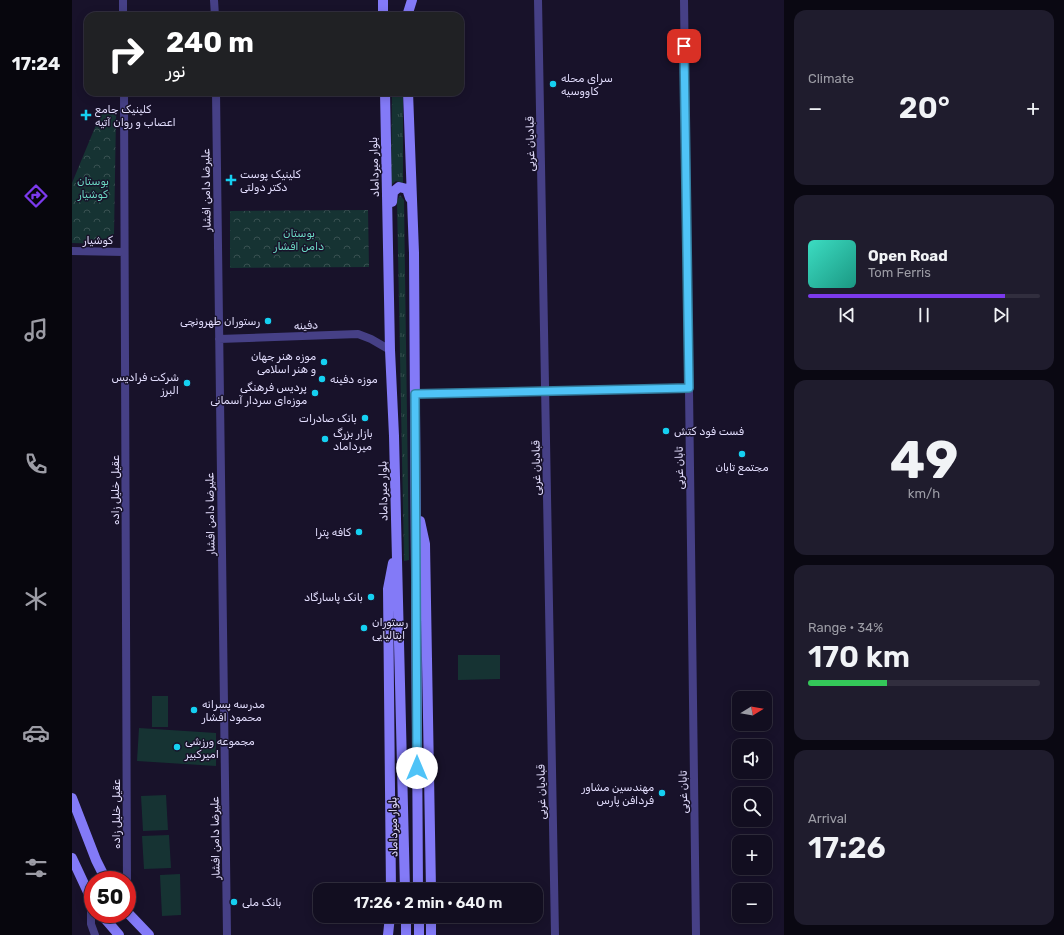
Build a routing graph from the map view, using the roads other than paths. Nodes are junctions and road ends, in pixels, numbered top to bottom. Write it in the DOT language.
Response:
graph roads {
  1 [pos="123,0"];
  2 [pos="214,0"];
  3 [pos="383,0"];
  4 [pos="407,0"];
  5 [pos="412,0"];
  6 [pos="538,0"];
  7 [pos="684,0"];
  8 [pos="123,12"];
  9 [pos="215,12"];
  10 [pos="383,12"];
  11 [pos="407,12"];
  12 [pos="408,12"];
  13 [pos="124,96"];
  14 [pos="216,96"];
  15 [pos="385,96"];
  16 [pos="408,96"];
  17 [pos="412,210"];
  18 [pos="388,230"];
  19 [pos="72,251"];
  20 [pos="124,252"];
  21 [pos="219,339"];
  22 [pos="390,350"];
  23 [pos="689,388"];
  24 [pos="545,391"];
  25 [pos="415,394"];
  26 [pos="416,503"];
  27 [pos="396,545"];
  28 [pos="72,798"];
  29 [pos="72,858"];
  30 [pos="102,871"];
  31 [pos="127,871"];
  32 [pos="391,883"];
  33 [pos="405,883"];
  34 [pos="418,883"];
  35 [pos="431,883"];
  36 [pos="84,884"];
  37 [pos="136,921"];
  38 [pos="91,923"];
  39 [pos="109,923"];
  40 [pos="389,923"];
  41 [pos="406,923"];
  42 [pos="419,923"];
  43 [pos="431,923"];
  44 [pos="95,935"];
  45 [pos="119,935"];
  46 [pos="149,935"];
  47 [pos="227,935"];
  48 [pos="388,935"];
  49 [pos="406,935"];
  50 [pos="419,935"];
  51 [pos="431,935"];
  52 [pos="555,935"];
  53 [pos="696,935"];
  1 -- 8 [label="street"];
  2 -- 9 [label="street"];
  3 -- 10 [label="main road"];
  4 -- 11 [label="main road"];
  5 -- 12 [label="main road"];
  6 -- 24 [label="street, قبادیان غربی"];
  7 -- 23 [label="street, تابان غربی"];
  13 -- 20 [label="street, عقیل خلیل زاده"];
  14 -- 21 [label="street, علیرضا دامن افشار"];
  15 -- 18 [label="main road, بلوار میرداماد"];
  16 -- 17 [label="main road"];
  17 -- 18 [label="main road"];
  17 -- 25 [label="main road"];
  18 -- 22 [label="main road, بلوار میرداماد"];
  19 -- 20 [label="street, کوشیار"];
  20 -- 31 [label="street, عقیل خلیل زاده"];
  21 -- 22 [label="street, دفینه"];
  21 -- 47 [label="street, علیرضا دامن افشار"];
  22 -- 27 [label="main road, بلوار میرداماد"];
  23 -- 24 [label="street"];
  23 -- 53 [label="street, تابان غربی"];
  24 -- 25 [label="street"];
  24 -- 52 [label="street, قبادیان غربی"];
  25 -- 26 [label="main road"];
  26 -- 34 [label="main road"];
  26 -- 35 [label="main road"];
  27 -- 32 [label="main road"];
  27 -- 33 [label="main road, بلوار میرداماد"];
  28 -- 30 [label="main road"];
  29 -- 36 [label="main road"];
  37 -- 46 [label="main road"];
  38 -- 44 [label="street"];
  39 -- 45 [label="main road"];
  40 -- 48 [label="main road"];
  41 -- 49 [label="main road, bridge"];
  42 -- 50 [label="main road, bridge"];
  43 -- 51 [label="main road"];
}
